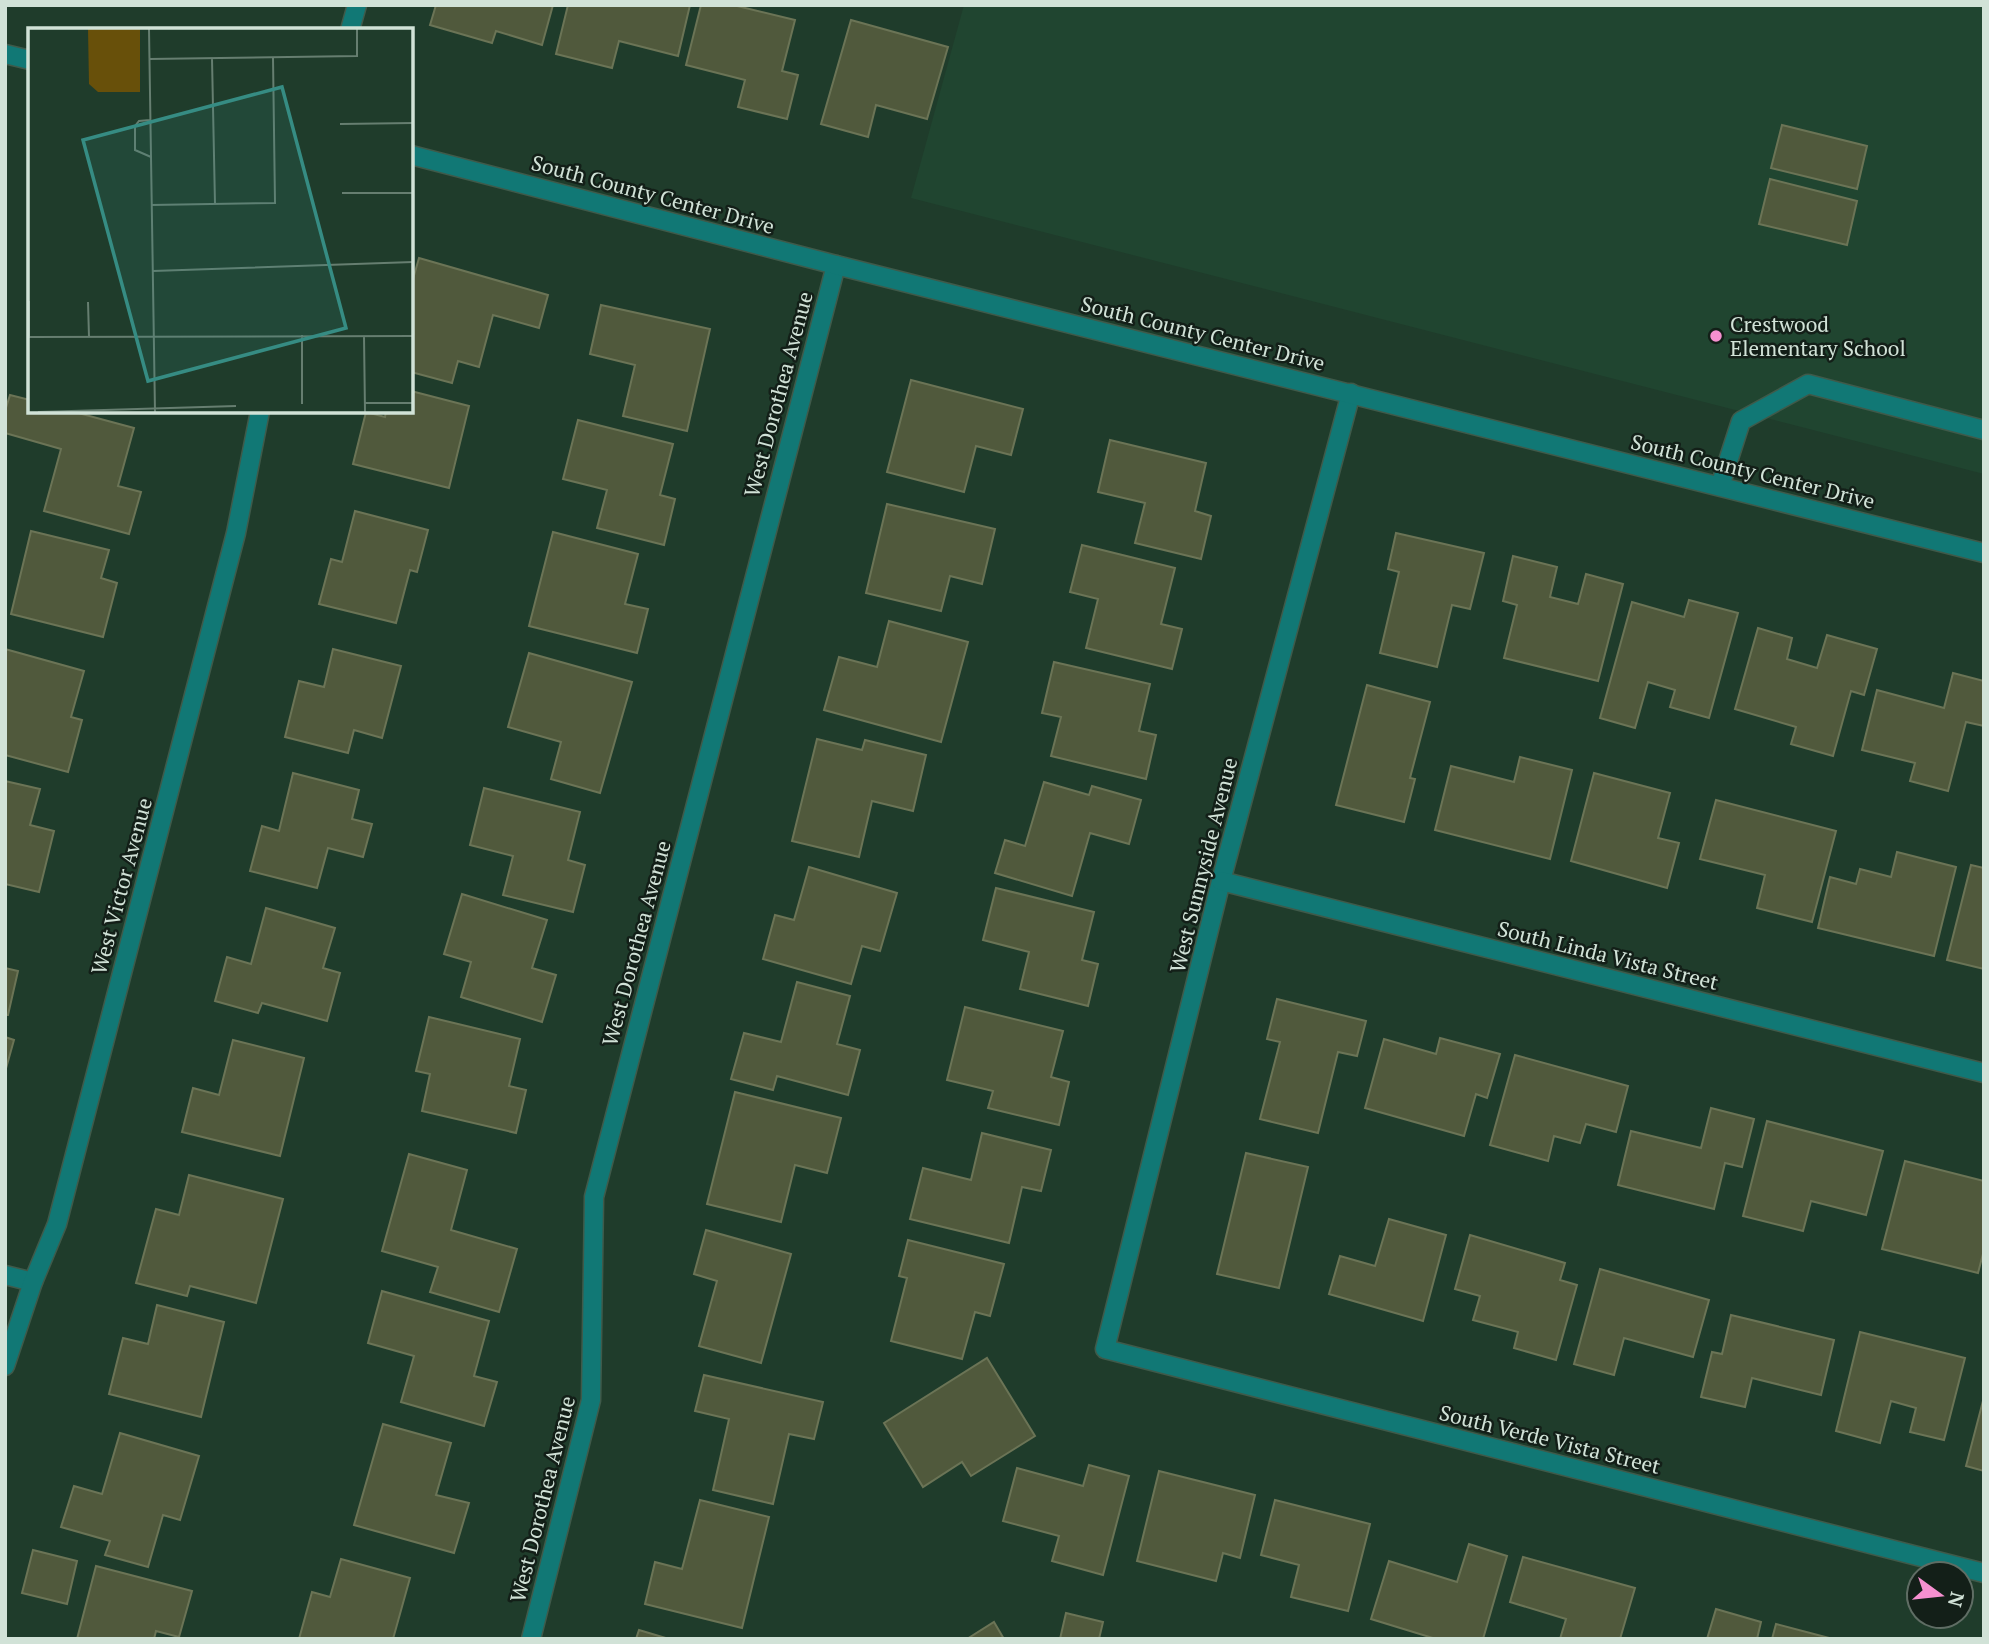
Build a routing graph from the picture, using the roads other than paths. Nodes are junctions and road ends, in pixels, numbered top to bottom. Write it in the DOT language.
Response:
graph roads {
  1 [pos="357,5"];
  2 [pos="351,28"];
  3 [pos="5,54"];
  4 [pos="28,60"];
  5 [pos="413,156"];
  6 [pos="836,265"];
  7 [pos="1351,393"];
  8 [pos="260,413"];
  9 [pos="1984,429"];
  10 [pos="1720,486"];
  11 [pos="1984,553"];
  12 [pos="1222,881"];
  13 [pos="1984,1073"];
  14 [pos="5,1275"];
  15 [pos="33,1282"];
  16 [pos="1105,1349"];
  17 [pos="5,1366"];
  18 [pos="1984,1573"];
  19 [pos="531,1639"];
  1 -- 2 [label="street"];
  3 -- 4 [label="street"];
  5 -- 6 [label="street, South County Center Drive"];
  6 -- 7 [label="street, South County Center Drive"];
  6 -- 19 [label="street, West Dorothea Avenue"];
  7 -- 10 [label="street, South County Center Drive"];
  7 -- 12 [label="street, West Sunnyside Avenue"];
  8 -- 15 [label="street, West Victor Avenue"];
  9 -- 10 [label="street"];
  10 -- 11 [label="street, South County Center Drive"];
  12 -- 13 [label="street, South Linda Vista Street"];
  12 -- 16 [label="street, West Sunnyside Avenue"];
  14 -- 15 [label="street"];
  15 -- 17 [label="street, West Victor Avenue"];
  16 -- 18 [label="street, South Verde Vista Street"];
}
